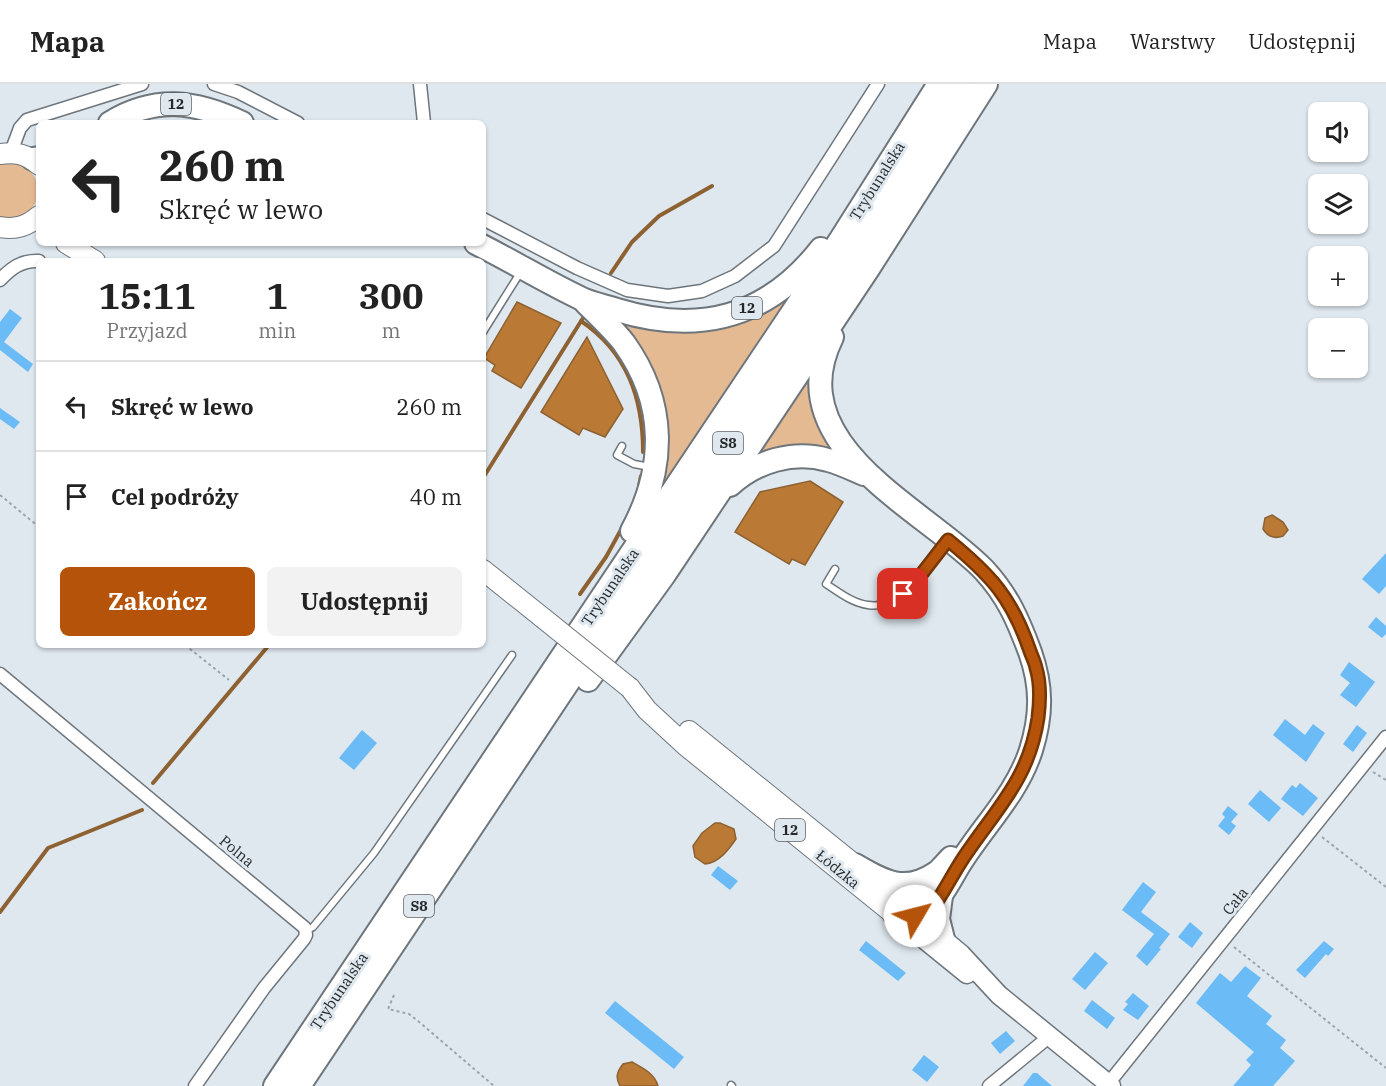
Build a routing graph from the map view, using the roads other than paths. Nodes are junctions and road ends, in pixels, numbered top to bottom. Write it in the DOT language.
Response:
graph roads {
  1 [pos="142,84"];
  2 [pos="214,84"];
  3 [pos="420,84"];
  4 [pos="878,84"];
  5 [pos="939,84"];
  6 [pos="962,84"];
  7 [pos="986,84"];
  8 [pos="116,120"];
  9 [pos="235,120"];
  10 [pos="292,120"];
  11 [pos="424,120"];
  12 [pos="5,153"];
  13 [pos="36,160"];
  14 [pos="869,194"];
  15 [pos="486,221"];
  16 [pos="36,222"];
  17 [pos="0,227"];
  18 [pos="71,246"];
  19 [pos="80,246"];
  20 [pos="482,246"];
  21 [pos="91,258"];
  22 [pos="92,258"];
  23 [pos="36,261"];
  24 [pos="523,267"];
  25 [pos="868,269"];
  26 [pos="0,280"];
  27 [pos="583,300"];
  28 [pos="486,327"];
  29 [pos="622,446"];
  30 [pos="656,469"];
  31 [pos="871,477"];
  32 [pos="708,508"];
  33 [pos="948,540"];
  34 [pos="835,569"];
  35 [pos="486,572"];
  36 [pos="580,630"];
  37 [pos="1030,653"];
  38 [pos="512,655"];
  39 [pos="0,674"];
  40 [pos="630,688"];
  41 [pos="1386,737"];
  42 [pos="490,799"];
  43 [pos="855,865"];
  44 [pos="940,870"];
  45 [pos="940,896"];
  46 [pos="906,917"];
  47 [pos="306,931"];
  48 [pos="943,939"];
  49 [pos="999,994"];
  50 [pos="1050,1036"];
  51 [pos="1109,1085"];
  52 [pos="195,1086"];
  53 [pos="275,1086"];
  54 [pos="299,1086"];
  55 [pos="989,1086"];
  1 -- 12 [label="street"];
  2 -- 10 [label="street"];
  3 -- 11 [label="street"];
  4 -- 15 [label="street"];
  5 -- 14 [label="highway, Trybunalska / S8"];
  6 -- 42 [label="highway, Trybunalska / S8"];
  7 -- 25 [label="highway"];
  8 -- 9 [label="highway, 12"];
  12 -- 13 [label="main road"];
  14 -- 27 [label="highway, 12"];
  14 -- 36 [label="highway, Trybunalska / S8"];
  16 -- 17 [label="main road"];
  18 -- 21 [label="main road"];
  19 -- 22 [label="main road"];
  20 -- 24 [label="highway, 12"];
  23 -- 26 [label="street"];
  24 -- 27 [label="highway, 12"];
  24 -- 28 [label="lane"];
  25 -- 31 [label="highway, 12"];
  25 -- 32 [label="highway"];
  27 -- 30 [label="highway"];
  29 -- 30 [label="lane"];
  30 -- 36 [label="highway"];
  31 -- 32 [label="highway"];
  31 -- 33 [label="highway, 12"];
  32 -- 42 [label="highway"];
  33 -- 34 [label="lane"];
  33 -- 37 [label="highway, 12"];
  35 -- 40 [label="main road, Łódzka / 12, bridge"];
  36 -- 53 [label="highway, Trybunalska / S8"];
  37 -- 44 [label="highway, 12"];
  37 -- 45 [label="highway, 12"];
  38 -- 47 [label="lane"];
  39 -- 47 [label="street, Polna"];
  40 -- 43 [label="main road, Łódzka / 12"];
  40 -- 46 [label="main road, Łódzka / 12"];
  41 -- 51 [label="street, Cała"];
  42 -- 54 [label="highway, Trybunalska / S8"];
  43 -- 44 [label="highway, 12"];
  43 -- 46 [label="main road, Łódzka / 12"];
  44 -- 46 [label="highway"];
  45 -- 46 [label="highway, 12"];
  45 -- 48 [label="highway"];
  46 -- 48 [label="main road, Łódzka"];
  46 -- 49 [label="main road, Łódzka"];
  47 -- 52 [label="street"];
  48 -- 49 [label="main road, Łódzka"];
  49 -- 50 [label="main road, Łódzka"];
  50 -- 51 [label="main road, Łódzka"];
  50 -- 55 [label="street"];
}
